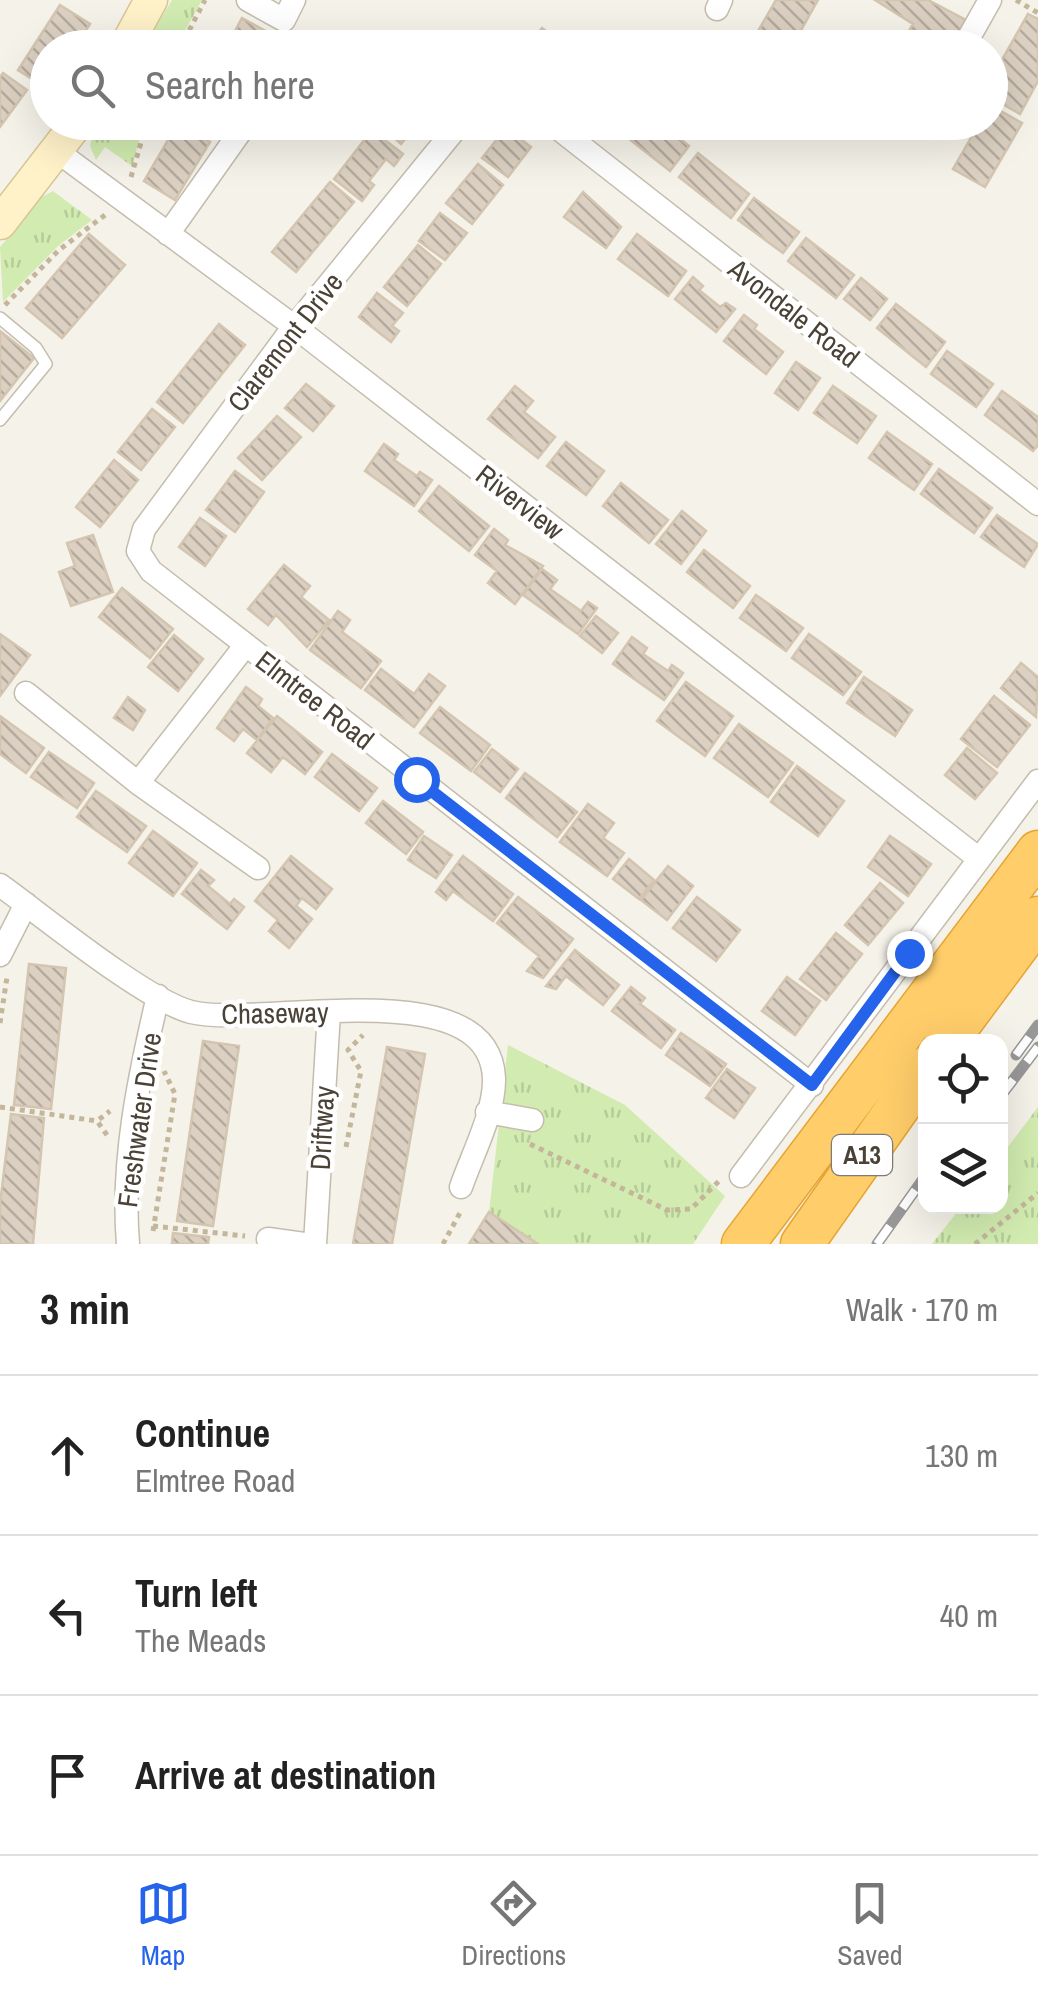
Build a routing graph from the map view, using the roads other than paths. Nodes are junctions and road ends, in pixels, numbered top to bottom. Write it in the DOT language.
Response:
graph roads {
  1 [pos="151,0"];
  2 [pos="248,0"];
  3 [pos="294,0"];
  4 [pos="990,0"];
  5 [pos="135,30"];
  6 [pos="972,30"];
  7 [pos="66,140"];
  8 [pos="234,140"];
  9 [pos="447,140"];
  10 [pos="573,140"];
  11 [pos="58,152"];
  12 [pos="0,223"];
  13 [pos="168,234"];
  14 [pos="0,318"];
  15 [pos="296,327"];
  16 [pos="0,420"];
  17 [pos="1038,504"];
  18 [pos="151,572"];
  19 [pos="245,646"];
  20 [pos="26,693"];
  21 [pos="1038,781"];
  22 [pos="138,783"];
  23 [pos="1038,852"];
  24 [pos="978,858"];
  25 [pos="258,868"];
  26 [pos="0,885"];
  27 [pos="26,904"];
  28 [pos="1038,918"];
  29 [pos="5,959"];
  30 [pos="158,996"];
  31 [pos="329,1012"];
  32 [pos="952,1034"];
  33 [pos="918,1079"];
  34 [pos="812,1085"];
  35 [pos="486,1112"];
  36 [pos="532,1120"];
  37 [pos="741,1176"];
  38 [pos="460,1187"];
  39 [pos="268,1238"];
  40 [pos="128,1244"];
  41 [pos="304,1244"];
  42 [pos="315,1244"];
  43 [pos="743,1244"];
  44 [pos="802,1244"];
  1 -- 5 [label="main road"];
  2 -- 3 [label="street"];
  4 -- 6 [label="street"];
  7 -- 11 [label="main road"];
  8 -- 13 [label="street"];
  9 -- 15 [label="street, Claremont Drive"];
  10 -- 17 [label="street, Avondale Road"];
  11 -- 12 [label="main road"];
  11 -- 13 [label="street, Riverview"];
  13 -- 15 [label="street, Riverview"];
  14 -- 16 [label="lane"];
  15 -- 18 [label="street, Claremont Drive"];
  15 -- 24 [label="street, Riverview"];
  18 -- 19 [label="street, Elmtree Road"];
  19 -- 22 [label="street"];
  19 -- 34 [label="street, Elmtree Road"];
  20 -- 22 [label="street"];
  21 -- 24 [label="street"];
  22 -- 25 [label="street"];
  23 -- 43 [label="highway, A13"];
  24 -- 34 [label="street"];
  26 -- 27 [label="street, Chaseway"];
  27 -- 29 [label="street"];
  27 -- 30 [label="street, Chaseway"];
  28 -- 32 [label="highway"];
  30 -- 31 [label="street, Chaseway"];
  30 -- 40 [label="street, Freshwater Drive"];
  31 -- 35 [label="street, Chaseway"];
  31 -- 42 [label="street, Driftway"];
  33 -- 44 [label="highway, A13"];
  34 -- 37 [label="street"];
  35 -- 36 [label="street"];
  35 -- 38 [label="street"];
  39 -- 41 [label="street"];
}
